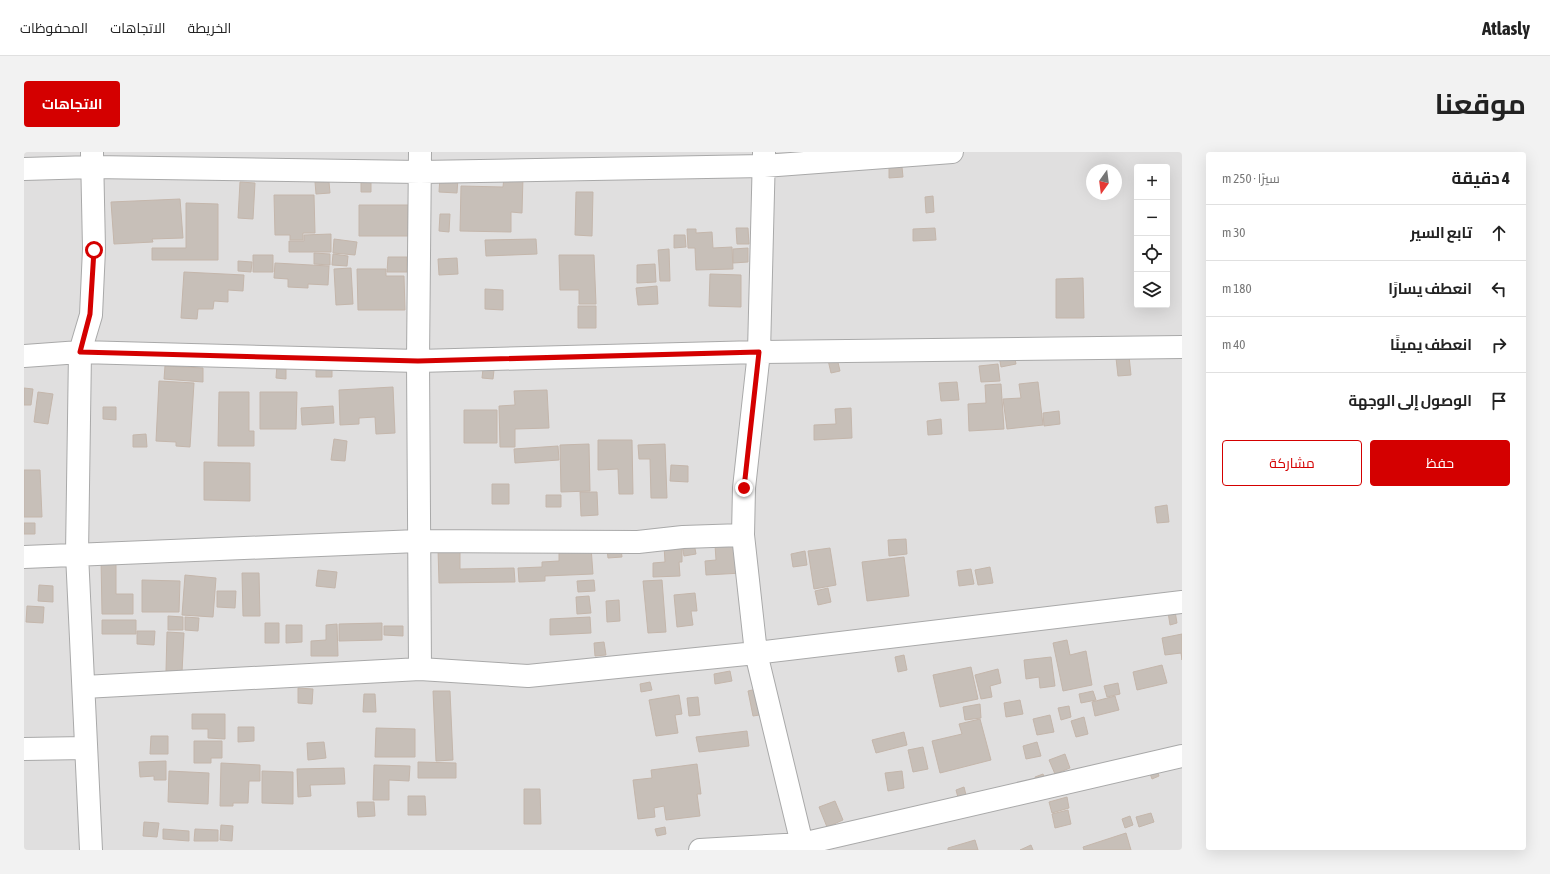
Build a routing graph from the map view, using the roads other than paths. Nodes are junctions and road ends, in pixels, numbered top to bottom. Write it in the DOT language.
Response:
graph roads {
  1 [pos="952,152"];
  2 [pos="93,159"];
  3 [pos="764,159"];
  4 [pos="420,162"];
  5 [pos="24,169"];
  6 [pos="1182,347"];
  7 [pos="80,352"];
  8 [pos="759,352"];
  9 [pos="24,356"];
  10 [pos="418,361"];
  11 [pos="743,535"];
  12 [pos="418,541"];
  13 [pos="77,554"];
  14 [pos="24,556"];
  15 [pos="1182,602"];
  16 [pos="756,653"];
  17 [pos="420,669"];
  18 [pos="84,687"];
  19 [pos="86,748"];
  20 [pos="24,749"];
  21 [pos="1182,756"];
  22 [pos="802,844"];
  23 [pos="91,850"];
  24 [pos="700,850"];
  1 -- 3 [label="street"];
  2 -- 4 [label="street"];
  2 -- 5 [label="street"];
  2 -- 7 [label="street"];
  3 -- 4 [label="street"];
  3 -- 8 [label="street"];
  4 -- 10 [label="street"];
  6 -- 8 [label="street"];
  7 -- 9 [label="street"];
  7 -- 10 [label="street"];
  7 -- 13 [label="street"];
  8 -- 10 [label="street"];
  8 -- 11 [label="street"];
  10 -- 12 [label="street"];
  11 -- 12 [label="street"];
  11 -- 16 [label="street"];
  12 -- 13 [label="street"];
  12 -- 17 [label="street"];
  13 -- 14 [label="street"];
  13 -- 18 [label="street"];
  15 -- 16 [label="street"];
  16 -- 17 [label="street"];
  16 -- 22 [label="street"];
  17 -- 18 [label="street"];
  18 -- 19 [label="street"];
  19 -- 20 [label="street"];
  19 -- 23 [label="street"];
  21 -- 22 [label="street"];
  22 -- 24 [label="street"];
}
